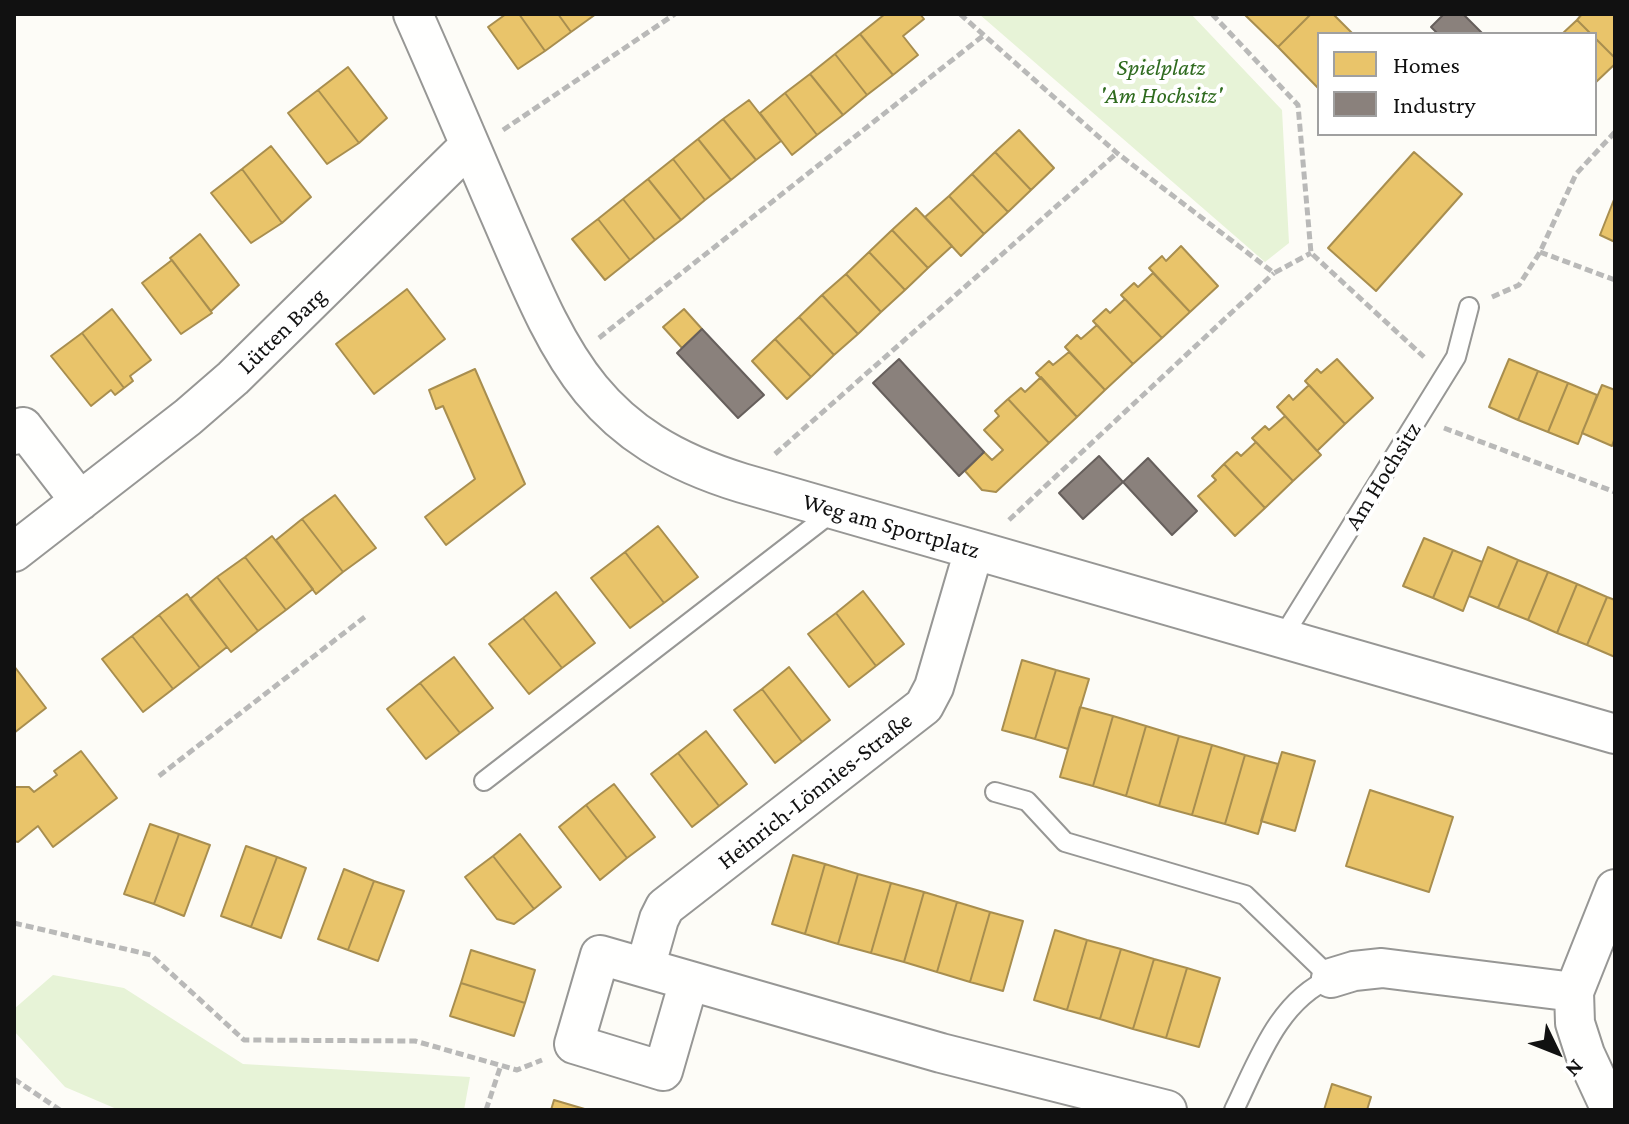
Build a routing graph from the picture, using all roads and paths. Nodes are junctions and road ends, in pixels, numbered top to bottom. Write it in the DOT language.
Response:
graph roads {
  1 [pos="413,14"];
  2 [pos="675,14"];
  3 [pos="960,14"];
  4 [pos="1212,14"];
  5 [pos="984,35"];
  6 [pos="1615,132"];
  7 [pos="471,148"];
  8 [pos="1117,153"];
  9 [pos="1540,252"];
  10 [pos="1311,253"];
  11 [pos="1274,273"];
  12 [pos="1615,280"];
  13 [pos="1469,307"];
  14 [pos="569,362"];
  15 [pos="1444,376"];
  16 [pos="1418,418"];
  17 [pos="14,435"];
  18 [pos="742,483"];
  19 [pos="1615,492"];
  20 [pos="80,501"];
  21 [pos="835,510"];
  22 [pos="975,550"];
  23 [pos="14,552"];
  24 [pos="366,616"];
  25 [pos="1282,638"];
  26 [pos="1615,734"];
  27 [pos="159,776"];
  28 [pos="484,781"];
  29 [pos="995,792"];
  30 [pos="1615,889"];
  31 [pos="14,923"];
  32 [pos="645,968"];
  33 [pos="1331,978"];
  34 [pos="689,981"];
  35 [pos="1574,992"];
  36 [pos="14,1079"];
  37 [pos="60,1110"];
  38 [pos="486,1110"];
  39 [pos="1167,1110"];
  40 [pos="1234,1110"];
  41 [pos="1611,1110"];
  1 -- 7 [label="street, Weg am Sportplatz"];
  2 -- 7 [label="path"];
  3 -- 5 [label="path"];
  4 -- 10 [label="path"];
  5 -- 8 [label="path"];
  5 -- 14 [label="path"];
  6 -- 9 [label="path"];
  7 -- 14 [label="street, Weg am Sportplatz"];
  7 -- 20 [label="street, Lütten Barg"];
  8 -- 11 [label="path"];
  8 -- 18 [label="path"];
  9 -- 12 [label="path"];
  9 -- 13 [label="path"];
  10 -- 11 [label="path"];
  10 -- 15 [label="path"];
  11 -- 22 [label="path"];
  13 -- 15 [label="lane, Am Hochsitz"];
  14 -- 18 [label="street, Weg am Sportplatz"];
  15 -- 16 [label="lane, Am Hochsitz"];
  16 -- 19 [label="path"];
  16 -- 25 [label="lane, Am Hochsitz"];
  17 -- 20 [label="street"];
  18 -- 21 [label="street, Weg am Sportplatz"];
  20 -- 23 [label="street, Lütten Barg"];
  21 -- 22 [label="street, Weg am Sportplatz"];
  21 -- 28 [label="lane"];
  22 -- 25 [label="street, Weg am Sportplatz"];
  22 -- 32 [label="street, Heinrich-Lönnies-Straße"];
  24 -- 27 [label="path"];
  25 -- 26 [label="street, Weg am Sportplatz"];
  29 -- 33 [label="lane"];
  30 -- 35 [label="street"];
  31 -- 38 [label="path"];
  32 -- 34 [label="street"];
  32 -- 34 [label="street"];
  33 -- 35 [label="street"];
  33 -- 40 [label="lane"];
  34 -- 39 [label="street"];
  35 -- 41 [label="street"];
  36 -- 37 [label="path"];
}
